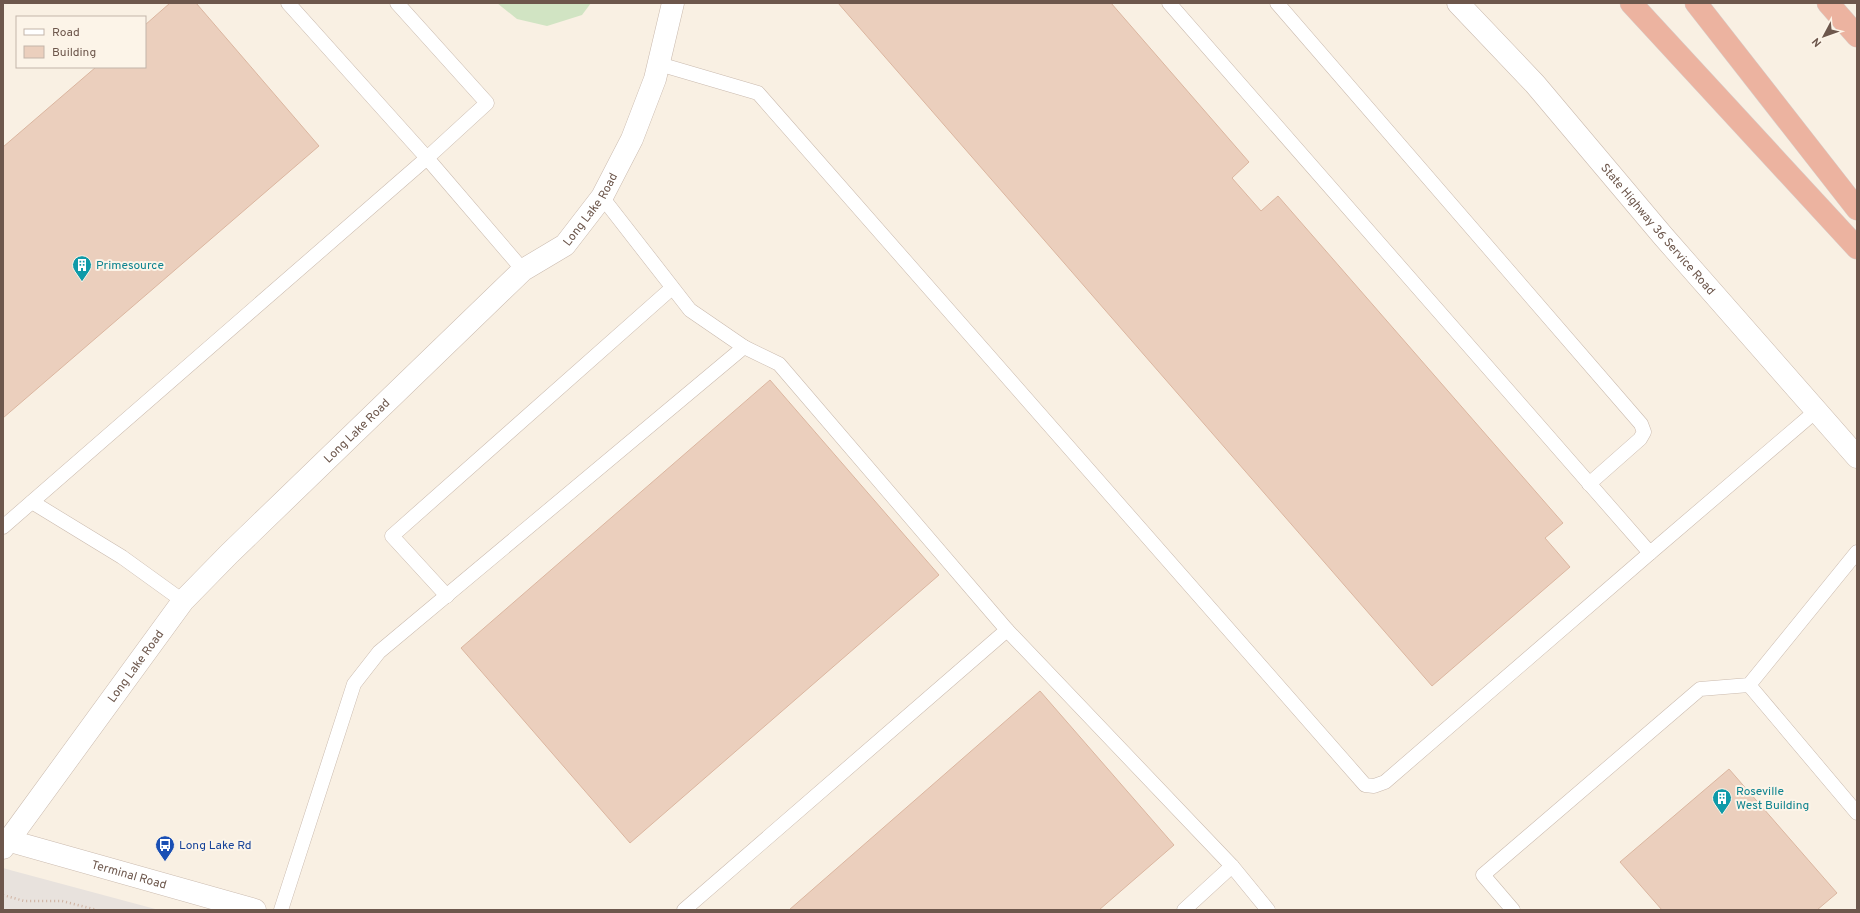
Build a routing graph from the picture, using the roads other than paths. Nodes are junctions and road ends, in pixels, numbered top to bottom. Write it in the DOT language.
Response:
graph roads {
  1 [pos="288,3"];
  2 [pos="397,3"];
  3 [pos="673,3"];
  4 [pos="1169,3"];
  5 [pos="1277,3"];
  6 [pos="1458,3"];
  7 [pos="1631,3"];
  8 [pos="1696,3"];
  9 [pos="1828,3"];
  10 [pos="1857,36"];
  11 [pos="658,64"];
  12 [pos="427,158"];
  13 [pos="602,197"];
  14 [pos="1857,209"];
  15 [pos="1857,248"];
  16 [pos="523,270"];
  17 [pos="672,288"];
  18 [pos="744,347"];
  19 [pos="1816,411"];
  20 [pos="1857,457"];
  21 [pos="1589,484"];
  22 [pos="32,502"];
  23 [pos="3,527"];
  24 [pos="1857,552"];
  25 [pos="1650,553"];
  26 [pos="447,596"];
  27 [pos="183,601"];
  28 [pos="1007,630"];
  29 [pos="1749,685"];
  30 [pos="1857,813"];
  31 [pos="5,843"];
  32 [pos="1232,866"];
  33 [pos="1266,909"];
  34 [pos="255,910"];
  35 [pos="282,910"];
  36 [pos="684,910"];
  37 [pos="1184,910"];
  38 [pos="1514,910"];
  1 -- 12 [label="lane"];
  2 -- 12 [label="lane"];
  3 -- 11 [label="street, Long Lake Road"];
  4 -- 21 [label="lane"];
  5 -- 21 [label="lane"];
  6 -- 19 [label="street, State Highway 36 Service Road"];
  7 -- 15 [label="highway"];
  8 -- 14 [label="highway"];
  9 -- 10 [label="highway"];
  11 -- 13 [label="street, Long Lake Road"];
  11 -- 25 [label="lane"];
  12 -- 16 [label="lane"];
  12 -- 22 [label="lane"];
  13 -- 16 [label="street, Long Lake Road"];
  13 -- 17 [label="lane"];
  16 -- 27 [label="street, Long Lake Road"];
  17 -- 18 [label="lane"];
  17 -- 26 [label="lane"];
  18 -- 26 [label="lane"];
  18 -- 28 [label="lane"];
  19 -- 20 [label="street, State Highway 36 Service Road"];
  19 -- 25 [label="lane"];
  21 -- 25 [label="lane"];
  22 -- 23 [label="lane"];
  22 -- 27 [label="lane"];
  24 -- 29 [label="lane"];
  26 -- 35 [label="lane"];
  27 -- 31 [label="street, Long Lake Road"];
  28 -- 32 [label="lane"];
  28 -- 36 [label="lane"];
  29 -- 30 [label="lane"];
  29 -- 38 [label="lane"];
  31 -- 34 [label="street, Terminal Road"];
  32 -- 33 [label="lane"];
  32 -- 37 [label="lane"];
}
